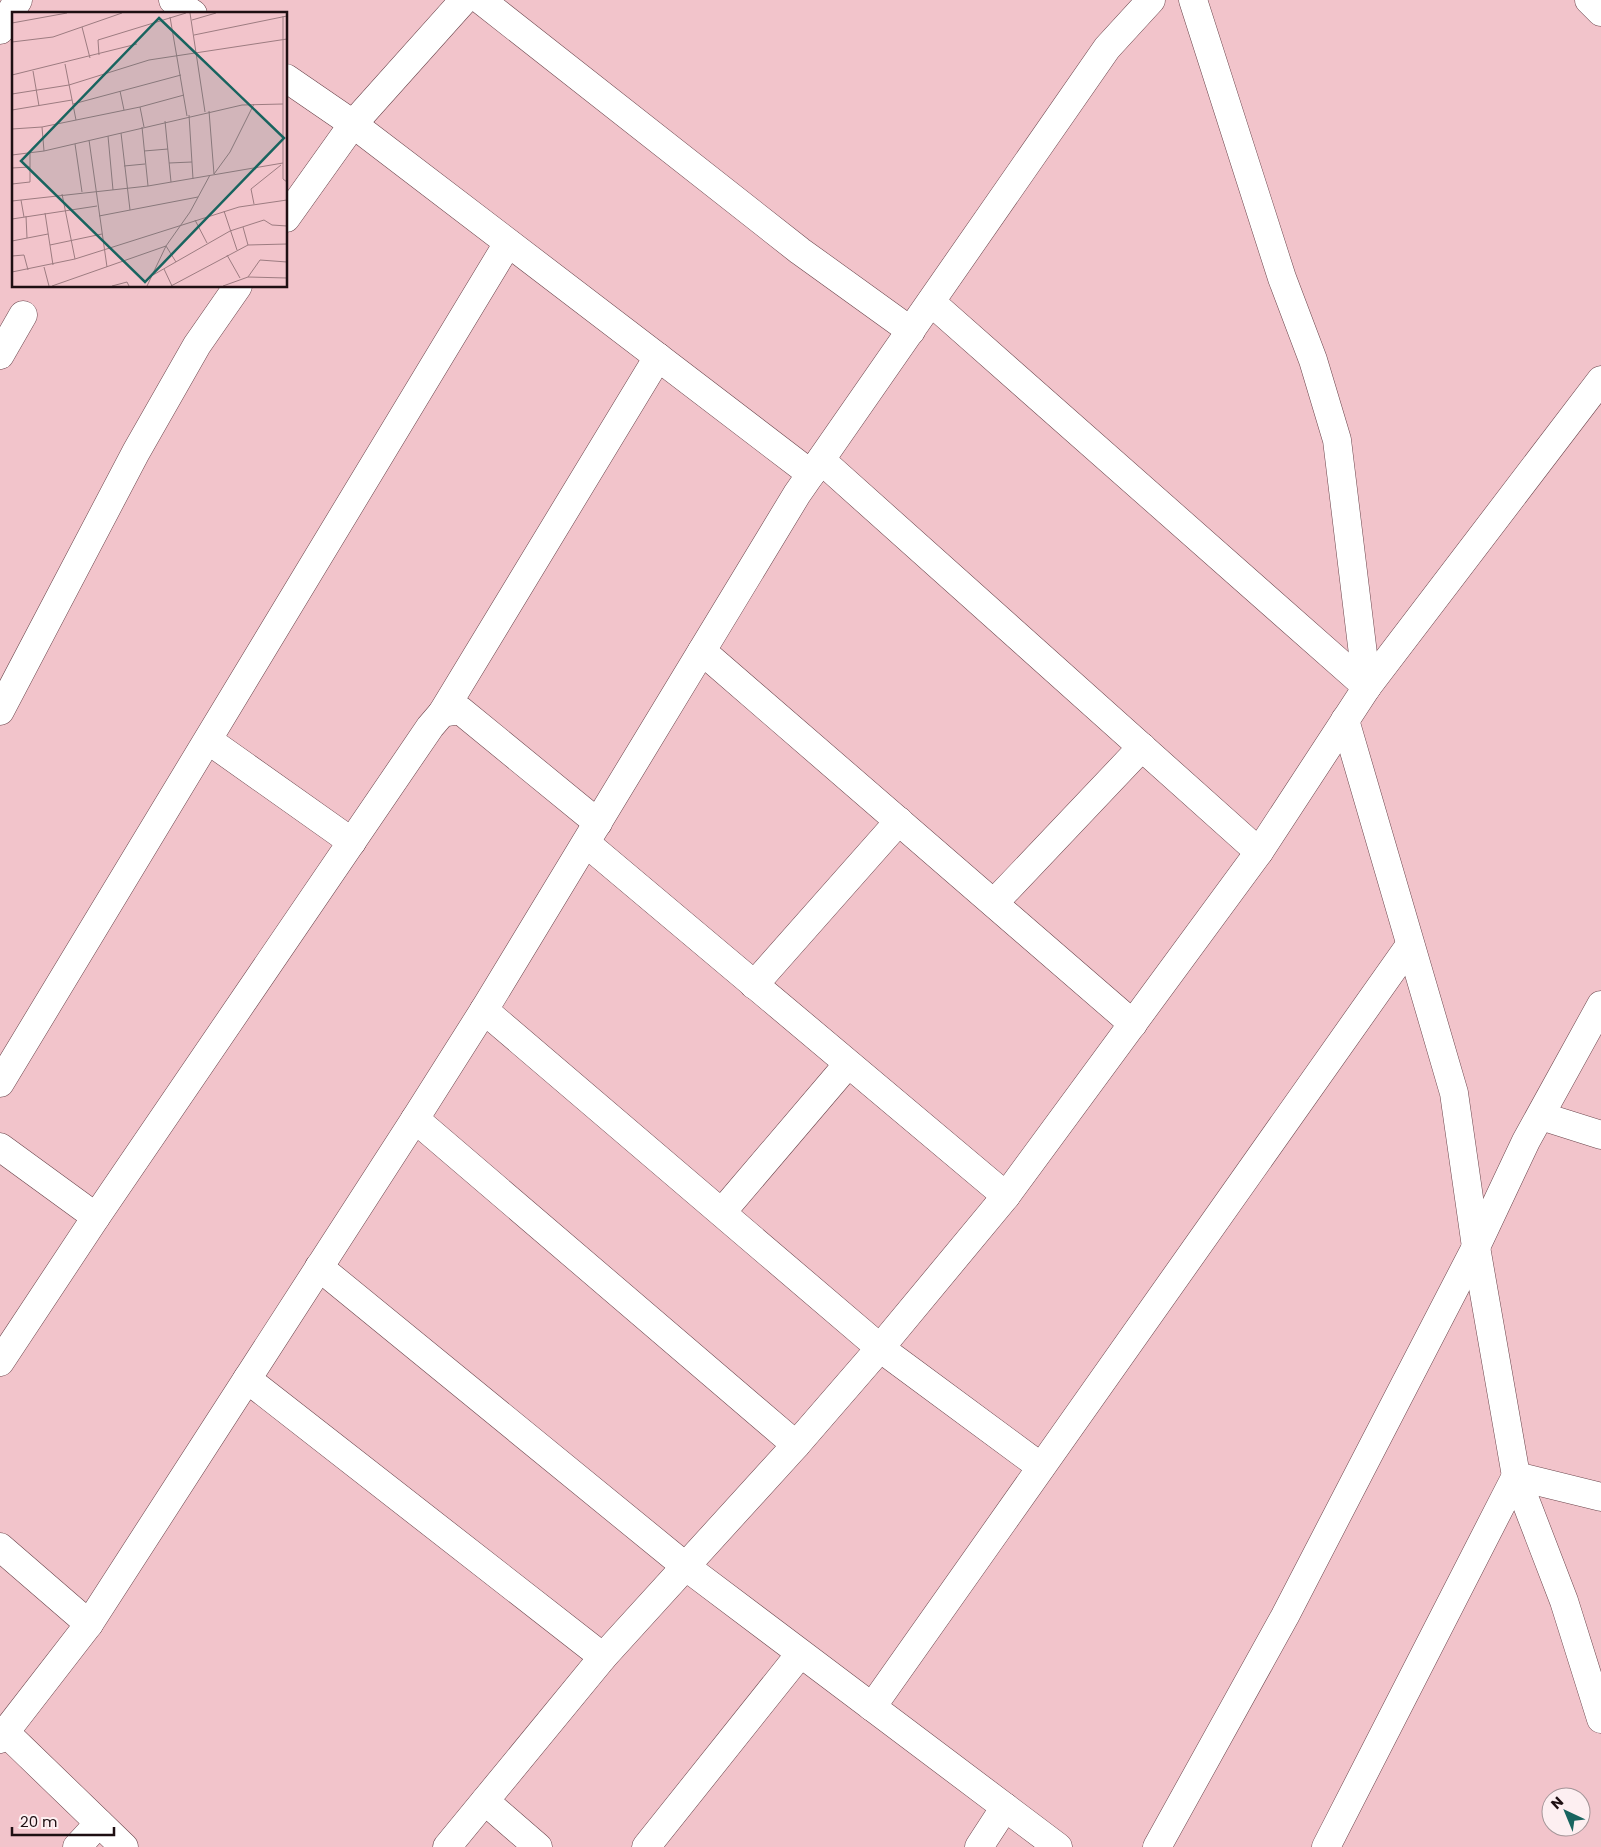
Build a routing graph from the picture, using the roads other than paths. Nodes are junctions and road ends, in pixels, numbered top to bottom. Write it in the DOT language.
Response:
graph roads {
  1 [pos="18,0"];
  2 [pos="173,0"];
  3 [pos="464,0"];
  4 [pos="481,0"];
  5 [pos="1151,0"];
  6 [pos="1193,0"];
  7 [pos="1589,0"];
  8 [pos="190,12"];
  9 [pos="1601,12"];
  10 [pos="0,30"];
  11 [pos="288,79"];
  12 [pos="353,124"];
  13 [pos="288,215"];
  14 [pos="508,243"];
  15 [pos="237,288"];
  16 [pos="931,302"];
  17 [pos="23,316"];
  18 [pos="911,330"];
  19 [pos="0,355"];
  20 [pos="658,357"];
  21 [pos="1601,380"];
  22 [pos="816,467"];
  23 [pos="702,651"];
  24 [pos="1367,687"];
  25 [pos="0,710"];
  26 [pos="442,713"];
  27 [pos="1345,720"];
  28 [pos="208,740"];
  29 [pos="1142,747"];
  30 [pos="899,821"];
  31 [pos="592,833"];
  32 [pos="352,842"];
  33 [pos="1259,852"];
  34 [pos="994,903"];
  35 [pos="1410,945"];
  36 [pos="754,985"];
  37 [pos="1601,1005"];
  38 [pos="484,1010"];
  39 [pos="1133,1024"];
  40 [pos="848,1064"];
  41 [pos="0,1083"];
  42 [pos="1541,1116"];
  43 [pos="415,1119"];
  44 [pos="1601,1135"];
  45 [pos="0,1147"];
  46 [pos="1006,1196"];
  47 [pos="722,1212"];
  48 [pos="96,1217"];
  49 [pos="1476,1247"];
  50 [pos="319,1267"];
  51 [pos="880,1348"];
  52 [pos="0,1362"];
  53 [pos="247,1379"];
  54 [pos="796,1445"];
  55 [pos="1041,1467"];
  56 [pos="1516,1476"];
  57 [pos="1601,1497"];
  58 [pos="0,1547"];
  59 [pos="684,1566"];
  60 [pos="89,1624"];
  61 [pos="800,1654"];
  62 [pos="603,1657"];
  63 [pos="872,1707"];
  64 [pos="1601,1719"];
  65 [pos="3,1736"];
  66 [pos="485,1801"];
  67 [pos="1005,1807"];
  68 [pos="99,1823"];
  69 [pos="77,1847"];
  70 [pos="124,1847"];
  71 [pos="447,1847"];
  72 [pos="538,1847"];
  73 [pos="646,1847"];
  74 [pos="978,1847"];
  75 [pos="1058,1847"];
  76 [pos="1156,1847"];
  77 [pos="1326,1847"];
  1 -- 10 [label="street"];
  2 -- 8 [label="street"];
  3 -- 12 [label="street"];
  4 -- 18 [label="street"];
  5 -- 16 [label="street"];
  6 -- 24 [label="street"];
  7 -- 9 [label="street"];
  11 -- 12 [label="street"];
  12 -- 13 [label="street"];
  12 -- 14 [label="street"];
  14 -- 20 [label="street"];
  14 -- 28 [label="street"];
  15 -- 25 [label="street"];
  16 -- 18 [label="street"];
  16 -- 24 [label="street"];
  17 -- 19 [label="street"];
  18 -- 22 [label="street"];
  20 -- 22 [label="street"];
  20 -- 26 [label="street"];
  21 -- 24 [label="street"];
  22 -- 23 [label="street"];
  22 -- 29 [label="street"];
  23 -- 30 [label="street"];
  23 -- 31 [label="street"];
  24 -- 27 [label="street"];
  26 -- 31 [label="street"];
  26 -- 32 [label="street"];
  27 -- 33 [label="street"];
  27 -- 35 [label="street"];
  28 -- 32 [label="street"];
  28 -- 41 [label="street"];
  29 -- 33 [label="street"];
  29 -- 34 [label="street"];
  30 -- 34 [label="street"];
  30 -- 36 [label="street"];
  31 -- 36 [label="street"];
  31 -- 38 [label="street"];
  32 -- 48 [label="street"];
  33 -- 39 [label="street"];
  34 -- 39 [label="street"];
  35 -- 49 [label="street"];
  35 -- 55 [label="street"];
  36 -- 40 [label="street"];
  37 -- 42 [label="street"];
  38 -- 43 [label="street"];
  38 -- 47 [label="street"];
  39 -- 46 [label="street"];
  40 -- 46 [label="street"];
  40 -- 47 [label="street"];
  42 -- 44 [label="street"];
  42 -- 49 [label="street"];
  43 -- 50 [label="street"];
  43 -- 54 [label="street"];
  45 -- 48 [label="street"];
  46 -- 51 [label="street"];
  47 -- 51 [label="street"];
  48 -- 52 [label="street"];
  49 -- 56 [label="street"];
  49 -- 76 [label="street"];
  50 -- 53 [label="street"];
  50 -- 59 [label="street"];
  51 -- 54 [label="street"];
  51 -- 55 [label="street"];
  53 -- 60 [label="street"];
  53 -- 62 [label="street"];
  54 -- 59 [label="street"];
  55 -- 63 [label="street"];
  56 -- 57 [label="street"];
  56 -- 64 [label="street"];
  56 -- 77 [label="street"];
  58 -- 60 [label="street"];
  59 -- 61 [label="street"];
  59 -- 62 [label="street"];
  60 -- 65 [label="street"];
  61 -- 63 [label="street"];
  61 -- 73 [label="street"];
  62 -- 66 [label="street"];
  63 -- 67 [label="street"];
  65 -- 68 [label="street"];
  66 -- 71 [label="street"];
  66 -- 72 [label="street"];
  67 -- 74 [label="street"];
  67 -- 75 [label="street"];
  68 -- 69 [label="street"];
  68 -- 70 [label="street"];
}
